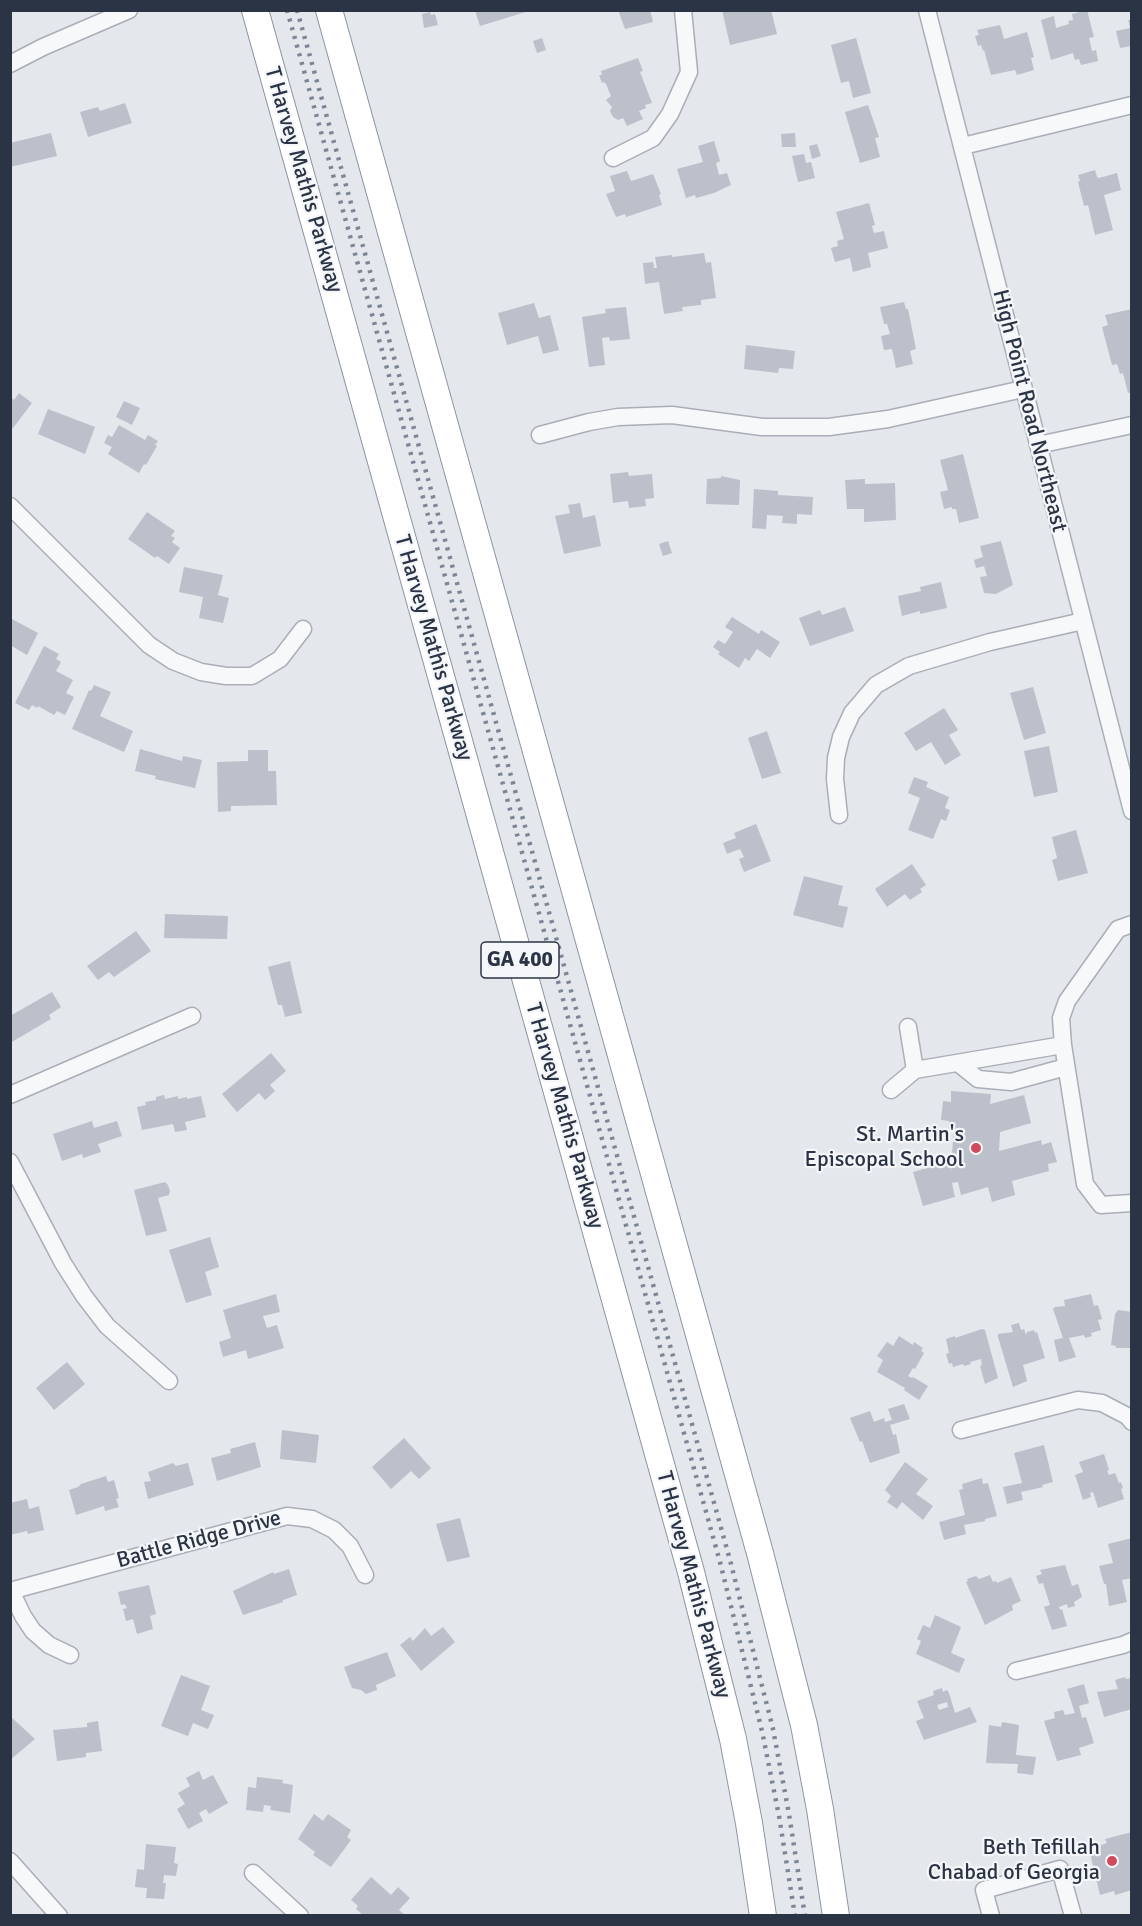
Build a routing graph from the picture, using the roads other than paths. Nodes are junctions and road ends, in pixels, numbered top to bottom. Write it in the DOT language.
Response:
graph roads {
  1 [pos="129,10"];
  2 [pos="255,10"];
  3 [pos="329,10"];
  4 [pos="683,10"];
  5 [pos="927,10"];
  6 [pos="10,64"];
  7 [pos="1131,105"];
  8 [pos="963,146"];
  9 [pos="613,158"];
  10 [pos="1023,389"];
  11 [pos="1131,425"];
  12 [pos="540,435"];
  13 [pos="1038,445"];
  14 [pos="10,506"];
  15 [pos="1083,621"];
  16 [pos="303,629"];
  17 [pos="1126,761"];
  18 [pos="1131,811"];
  19 [pos="839,815"];
  20 [pos="1131,924"];
  21 [pos="192,1016"];
  22 [pos="909,1027"];
  23 [pos="1063,1045"];
  24 [pos="958,1063"];
  25 [pos="1066,1067"];
  26 [pos="915,1070"];
  27 [pos="891,1090"];
  28 [pos="10,1095"];
  29 [pos="10,1162"];
  30 [pos="1131,1203"];
  31 [pos="169,1381"];
  32 [pos="1131,1422"];
  33 [pos="961,1430"];
  34 [pos="365,1575"];
  35 [pos="11,1591"];
  36 [pos="1131,1641"];
  37 [pos="70,1655"];
  38 [pos="1017,1671"];
  39 [pos="10,1861"];
  40 [pos="253,1873"];
  41 [pos="59,1916"];
  42 [pos="300,1916"];
  43 [pos="763,1916"];
  44 [pos="836,1916"];
  45 [pos="991,1916"];
  46 [pos="1073,1916"];
  1 -- 6 [label="street"];
  2 -- 43 [label="highway, T Harvey Mathis Parkway / GA 400"];
  3 -- 44 [label="highway, GA 400"];
  4 -- 9 [label="street"];
  5 -- 8 [label="street, High Point Road Northeast"];
  7 -- 8 [label="street"];
  8 -- 10 [label="street, High Point Road Northeast"];
  10 -- 12 [label="street"];
  10 -- 13 [label="street, High Point Road Northeast"];
  11 -- 13 [label="street"];
  13 -- 15 [label="street, High Point Road Northeast"];
  14 -- 16 [label="street"];
  15 -- 17 [label="street, High Point Road Northeast"];
  15 -- 19 [label="street"];
  17 -- 18 [label="street, High Point Road Northeast"];
  20 -- 23 [label="street"];
  21 -- 28 [label="street"];
  22 -- 26 [label="street"];
  23 -- 24 [label="street"];
  23 -- 25 [label="street"];
  24 -- 25 [label="street"];
  24 -- 26 [label="street"];
  25 -- 30 [label="street"];
  26 -- 27 [label="street"];
  29 -- 31 [label="street"];
  32 -- 33 [label="street"];
  34 -- 35 [label="street, Battle Ridge Drive"];
  35 -- 37 [label="street"];
  36 -- 38 [label="street"];
  39 -- 41 [label="street"];
  40 -- 42 [label="street"];
  45 -- 46 [label="street"];
}
